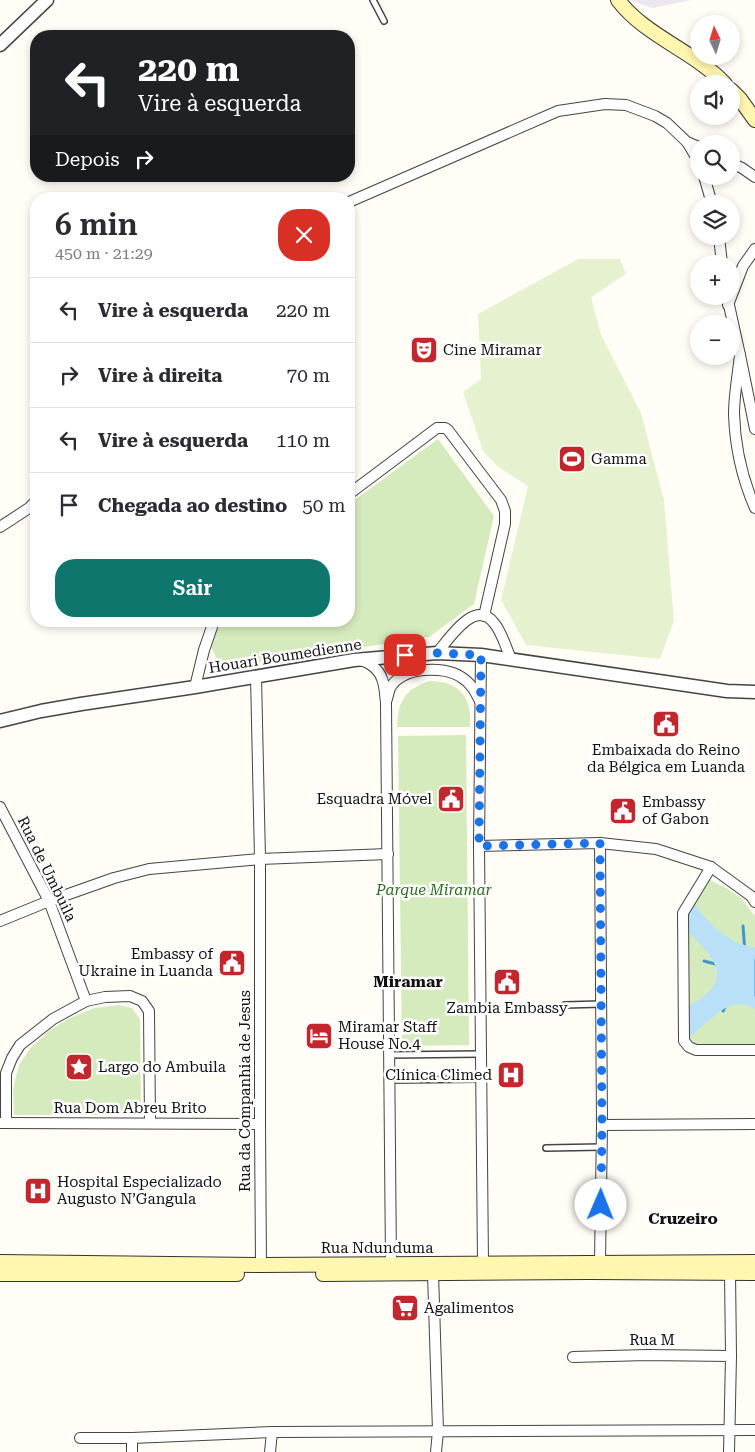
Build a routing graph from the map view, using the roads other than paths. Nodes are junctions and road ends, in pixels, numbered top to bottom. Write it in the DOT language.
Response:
graph roads {
  1 [pos="47,0"];
  2 [pos="373,0"];
  3 [pos="618,1"];
  4 [pos="384,21"];
  5 [pos="0,45"];
  6 [pos="716,75"];
  7 [pos="740,101"];
  8 [pos="755,120"];
  9 [pos="687,142"];
  10 [pos="690,143"];
  11 [pos="690,147"];
  12 [pos="740,167"];
  13 [pos="755,177"];
  14 [pos="355,199"];
  15 [pos="755,249"];
  16 [pos="740,273"];
  17 [pos="740,355"];
  18 [pos="739,365"];
  19 [pos="755,429"];
  20 [pos="355,490"];
  21 [pos="30,507"];
  22 [pos="755,508"];
  23 [pos="0,527"];
  24 [pos="484,616"];
  25 [pos="212,627"];
  26 [pos="437,653"];
  27 [pos="481,655"];
  28 [pos="511,659"];
  29 [pos="354,660"];
  30 [pos="256,676"];
  31 [pos="195,687"];
  32 [pos="755,692"];
  33 [pos="480,702"];
  34 [pos="386,703"];
  35 [pos="0,721"];
  36 [pos="0,807"];
  37 [pos="600,843"];
  38 [pos="479,846"];
  39 [pos="388,854"];
  40 [pos="260,859"];
  41 [pos="711,867"];
  42 [pos="754,897"];
  43 [pos="49,901"];
  44 [pos="0,921"];
  45 [pos="86,1001"];
  46 [pos="601,1004"];
  47 [pos="565,1005"];
  48 [pos="755,1050"];
  49 [pos="480,1054"];
  50 [pos="389,1055"];
  51 [pos="481,1079"];
  52 [pos="389,1080"];
  53 [pos="3,1123"];
  54 [pos="150,1123"];
  55 [pos="260,1124"];
  56 [pos="755,1124"];
  57 [pos="602,1125"];
  58 [pos="602,1147"];
  59 [pos="546,1148"];
  60 [pos="0,1262"];
  61 [pos="600,1262"];
  62 [pos="755,1262"];
  63 [pos="483,1263"];
  64 [pos="390,1264"];
  65 [pos="261,1265"];
  66 [pos="433,1273"];
  67 [pos="730,1273"];
  68 [pos="755,1273"];
  69 [pos="0,1274"];
  70 [pos="410,1274"];
  71 [pos="466,1274"];
  72 [pos="731,1356"];
  73 [pos="572,1357"];
  74 [pos="730,1430"];
  75 [pos="755,1430"];
  76 [pos="438,1431"];
  77 [pos="272,1432"];
  78 [pos="80,1438"];
  79 [pos="132,1438"];
  80 [pos="132,1452"];
  81 [pos="270,1452"];
  82 [pos="436,1452"];
  83 [pos="729,1452"];
  1 -- 5 [label="street"];
  2 -- 4 [label="lane"];
  3 -- 6 [label="main road"];
  7 -- 8 [label="main road"];
  9 -- 10 [label="street"];
  9 -- 11 [label="street"];
  9 -- 14 [label="street"];
  12 -- 13 [label="street"];
  15 -- 16 [label="street"];
  17 -- 19 [label="street"];
  18 -- 22 [label="street"];
  20 -- 24 [label="street"];
  21 -- 23 [label="street"];
  24 -- 26 [label="street"];
  24 -- 28 [label="street"];
  25 -- 31 [label="street"];
  26 -- 27 [label="street, Houari Boumedienne"];
  26 -- 29 [label="street, Houari Boumedienne"];
  27 -- 28 [label="street, Houari Boumedienne"];
  27 -- 33 [label="street"];
  28 -- 32 [label="street, Houari Boumedienne"];
  29 -- 30 [label="street, Houari Boumedienne"];
  29 -- 34 [label="street"];
  30 -- 31 [label="street, Houari Boumedienne"];
  30 -- 40 [label="street, Rua da Companhia de Jesus"];
  31 -- 35 [label="street, Houari Boumedienne"];
  33 -- 34 [label="street"];
  33 -- 38 [label="street"];
  34 -- 39 [label="street"];
  36 -- 43 [label="street, Rua de Umbuila"];
  37 -- 38 [label="street"];
  37 -- 41 [label="street"];
  37 -- 46 [label="street"];
  38 -- 49 [label="street"];
  39 -- 40 [label="street"];
  39 -- 50 [label="street"];
  40 -- 43 [label="street"];
  40 -- 55 [label="street, Rua da Companhia de Jesus"];
  41 -- 42 [label="street"];
  41 -- 48 [label="street"];
  43 -- 44 [label="street"];
  43 -- 45 [label="street, Rua de Umbuila"];
  45 -- 53 [label="street"];
  45 -- 54 [label="street"];
  46 -- 47 [label="lane"];
  46 -- 57 [label="street"];
  49 -- 50 [label="lane"];
  49 -- 51 [label="street"];
  50 -- 52 [label="street"];
  51 -- 52 [label="lane"];
  51 -- 63 [label="street"];
  52 -- 64 [label="street"];
  53 -- 54 [label="street, Rua Dom Abreu Brito"];
  54 -- 55 [label="street, Rua Dom Abreu Brito"];
  55 -- 65 [label="street, Rua da Companhia de Jesus"];
  56 -- 57 [label="street"];
  57 -- 58 [label="street"];
  58 -- 59 [label="lane"];
  58 -- 61 [label="street"];
  60 -- 65 [label="main road, Rua Ndunduma"];
  61 -- 62 [label="main road, Rua Ndunduma"];
  61 -- 63 [label="main road, Rua Ndunduma"];
  63 -- 64 [label="main road, Rua Ndunduma"];
  63 -- 71 [label="street"];
  64 -- 65 [label="main road, Rua Ndunduma"];
  64 -- 70 [label="street"];
  66 -- 70 [label="main road, Rua Ndunduma"];
  66 -- 71 [label="main road, Rua Ndunduma"];
  66 -- 76 [label="street"];
  67 -- 68 [label="main road, Rua Ndunduma"];
  67 -- 71 [label="main road, Rua Ndunduma"];
  67 -- 72 [label="street"];
  69 -- 70 [label="main road, Rua Ndunduma"];
  72 -- 73 [label="street, Rua M"];
  72 -- 74 [label="street"];
  74 -- 75 [label="street"];
  74 -- 76 [label="street"];
  74 -- 83 [label="street"];
  76 -- 77 [label="street"];
  76 -- 82 [label="street"];
  77 -- 79 [label="street"];
  77 -- 81 [label="street"];
  78 -- 79 [label="street"];
  79 -- 80 [label="street"];
}
